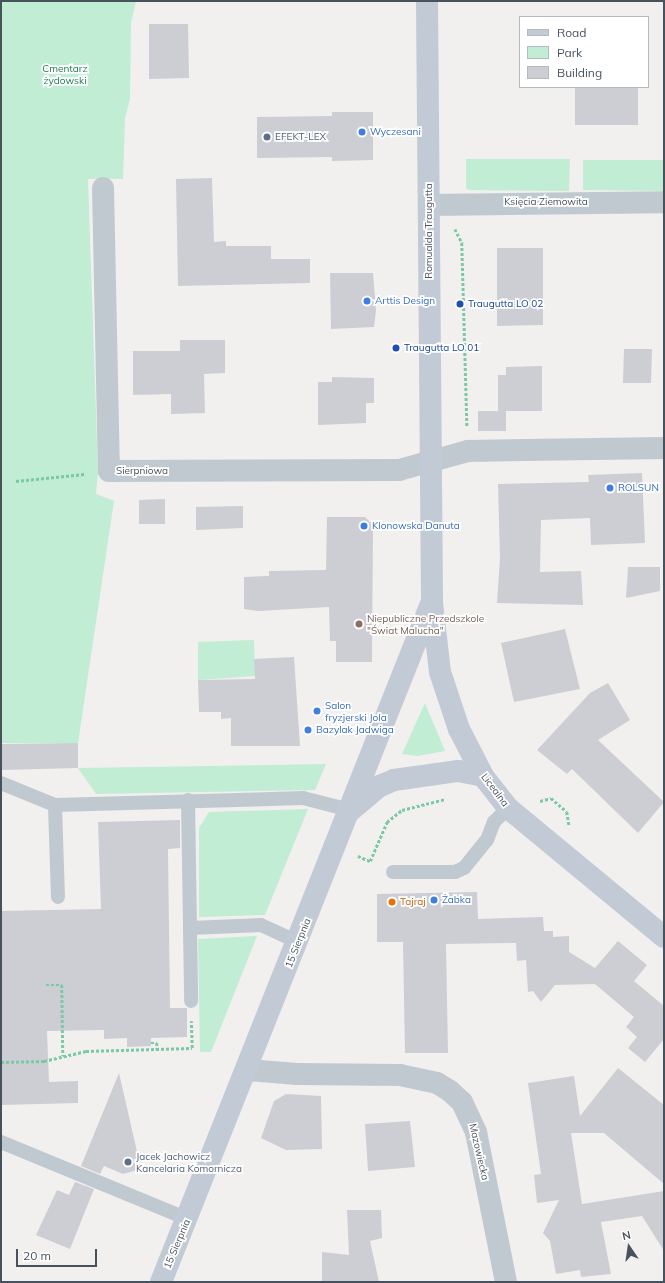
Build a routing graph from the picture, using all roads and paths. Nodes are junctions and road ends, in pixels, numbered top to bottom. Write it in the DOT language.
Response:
graph roads {
  1 [pos="427,1"];
  2 [pos="103,188"];
  3 [pos="664,202"];
  4 [pos="429,205"];
  5 [pos="456,231"];
  6 [pos="664,448"];
  7 [pos="468,451"];
  8 [pos="431,460"];
  9 [pos="91,473"];
  10 [pos="16,481"];
  11 [pos="432,603"];
  12 [pos="483,776"];
  13 [pos="1,783"];
  14 [pos="447,798"];
  15 [pos="533,798"];
  16 [pos="188,800"];
  17 [pos="55,805"];
  18 [pos="508,808"];
  19 [pos="350,810"];
  20 [pos="570,818"];
  21 [pos="354,855"];
  22 [pos="393,872"];
  23 [pos="58,897"];
  24 [pos="190,928"];
  25 [pos="664,937"];
  26 [pos="298,942"];
  27 [pos="46,985"];
  28 [pos="191,1001"];
  29 [pos="151,1043"];
  30 [pos="157,1049"];
  31 [pos="63,1056"];
  32 [pos="1,1062"];
  33 [pos="247,1070"];
  34 [pos="1,1142"];
  35 [pos="188,1219"];
  36 [pos="161,1282"];
  37 [pos="506,1282"];
  1 -- 4 [label="street, Romualda Traugutta"];
  2 -- 8 [label="street, Sierpniowa"];
  3 -- 4 [label="street, Księcia Ziemowita"];
  4 -- 8 [label="street, Romualda Traugutta"];
  5 -- 7 [label="path"];
  6 -- 7 [label="street"];
  7 -- 8 [label="street"];
  8 -- 11 [label="street, Romualda Traugutta"];
  9 -- 10 [label="path"];
  11 -- 12 [label="street, Licealna"];
  11 -- 19 [label="street, 15 Sierpnia"];
  12 -- 18 [label="street, Licealna"];
  12 -- 19 [label="street"];
  13 -- 17 [label="lane"];
  14 -- 21 [label="path"];
  15 -- 20 [label="path"];
  16 -- 17 [label="lane"];
  16 -- 19 [label="lane"];
  16 -- 24 [label="lane"];
  17 -- 23 [label="lane"];
  18 -- 22 [label="lane"];
  18 -- 25 [label="street, Licealna"];
  19 -- 26 [label="street, 15 Sierpnia"];
  24 -- 26 [label="lane"];
  24 -- 28 [label="lane"];
  26 -- 33 [label="street, 15 Sierpnia"];
  27 -- 31 [label="path"];
  28 -- 30 [label="path"];
  29 -- 30 [label="path"];
  30 -- 31 [label="path"];
  31 -- 32 [label="path"];
  33 -- 35 [label="street, 15 Sierpnia"];
  33 -- 37 [label="street, Mazowiecka"];
  34 -- 35 [label="lane"];
  35 -- 36 [label="street, 15 Sierpnia"];
}
